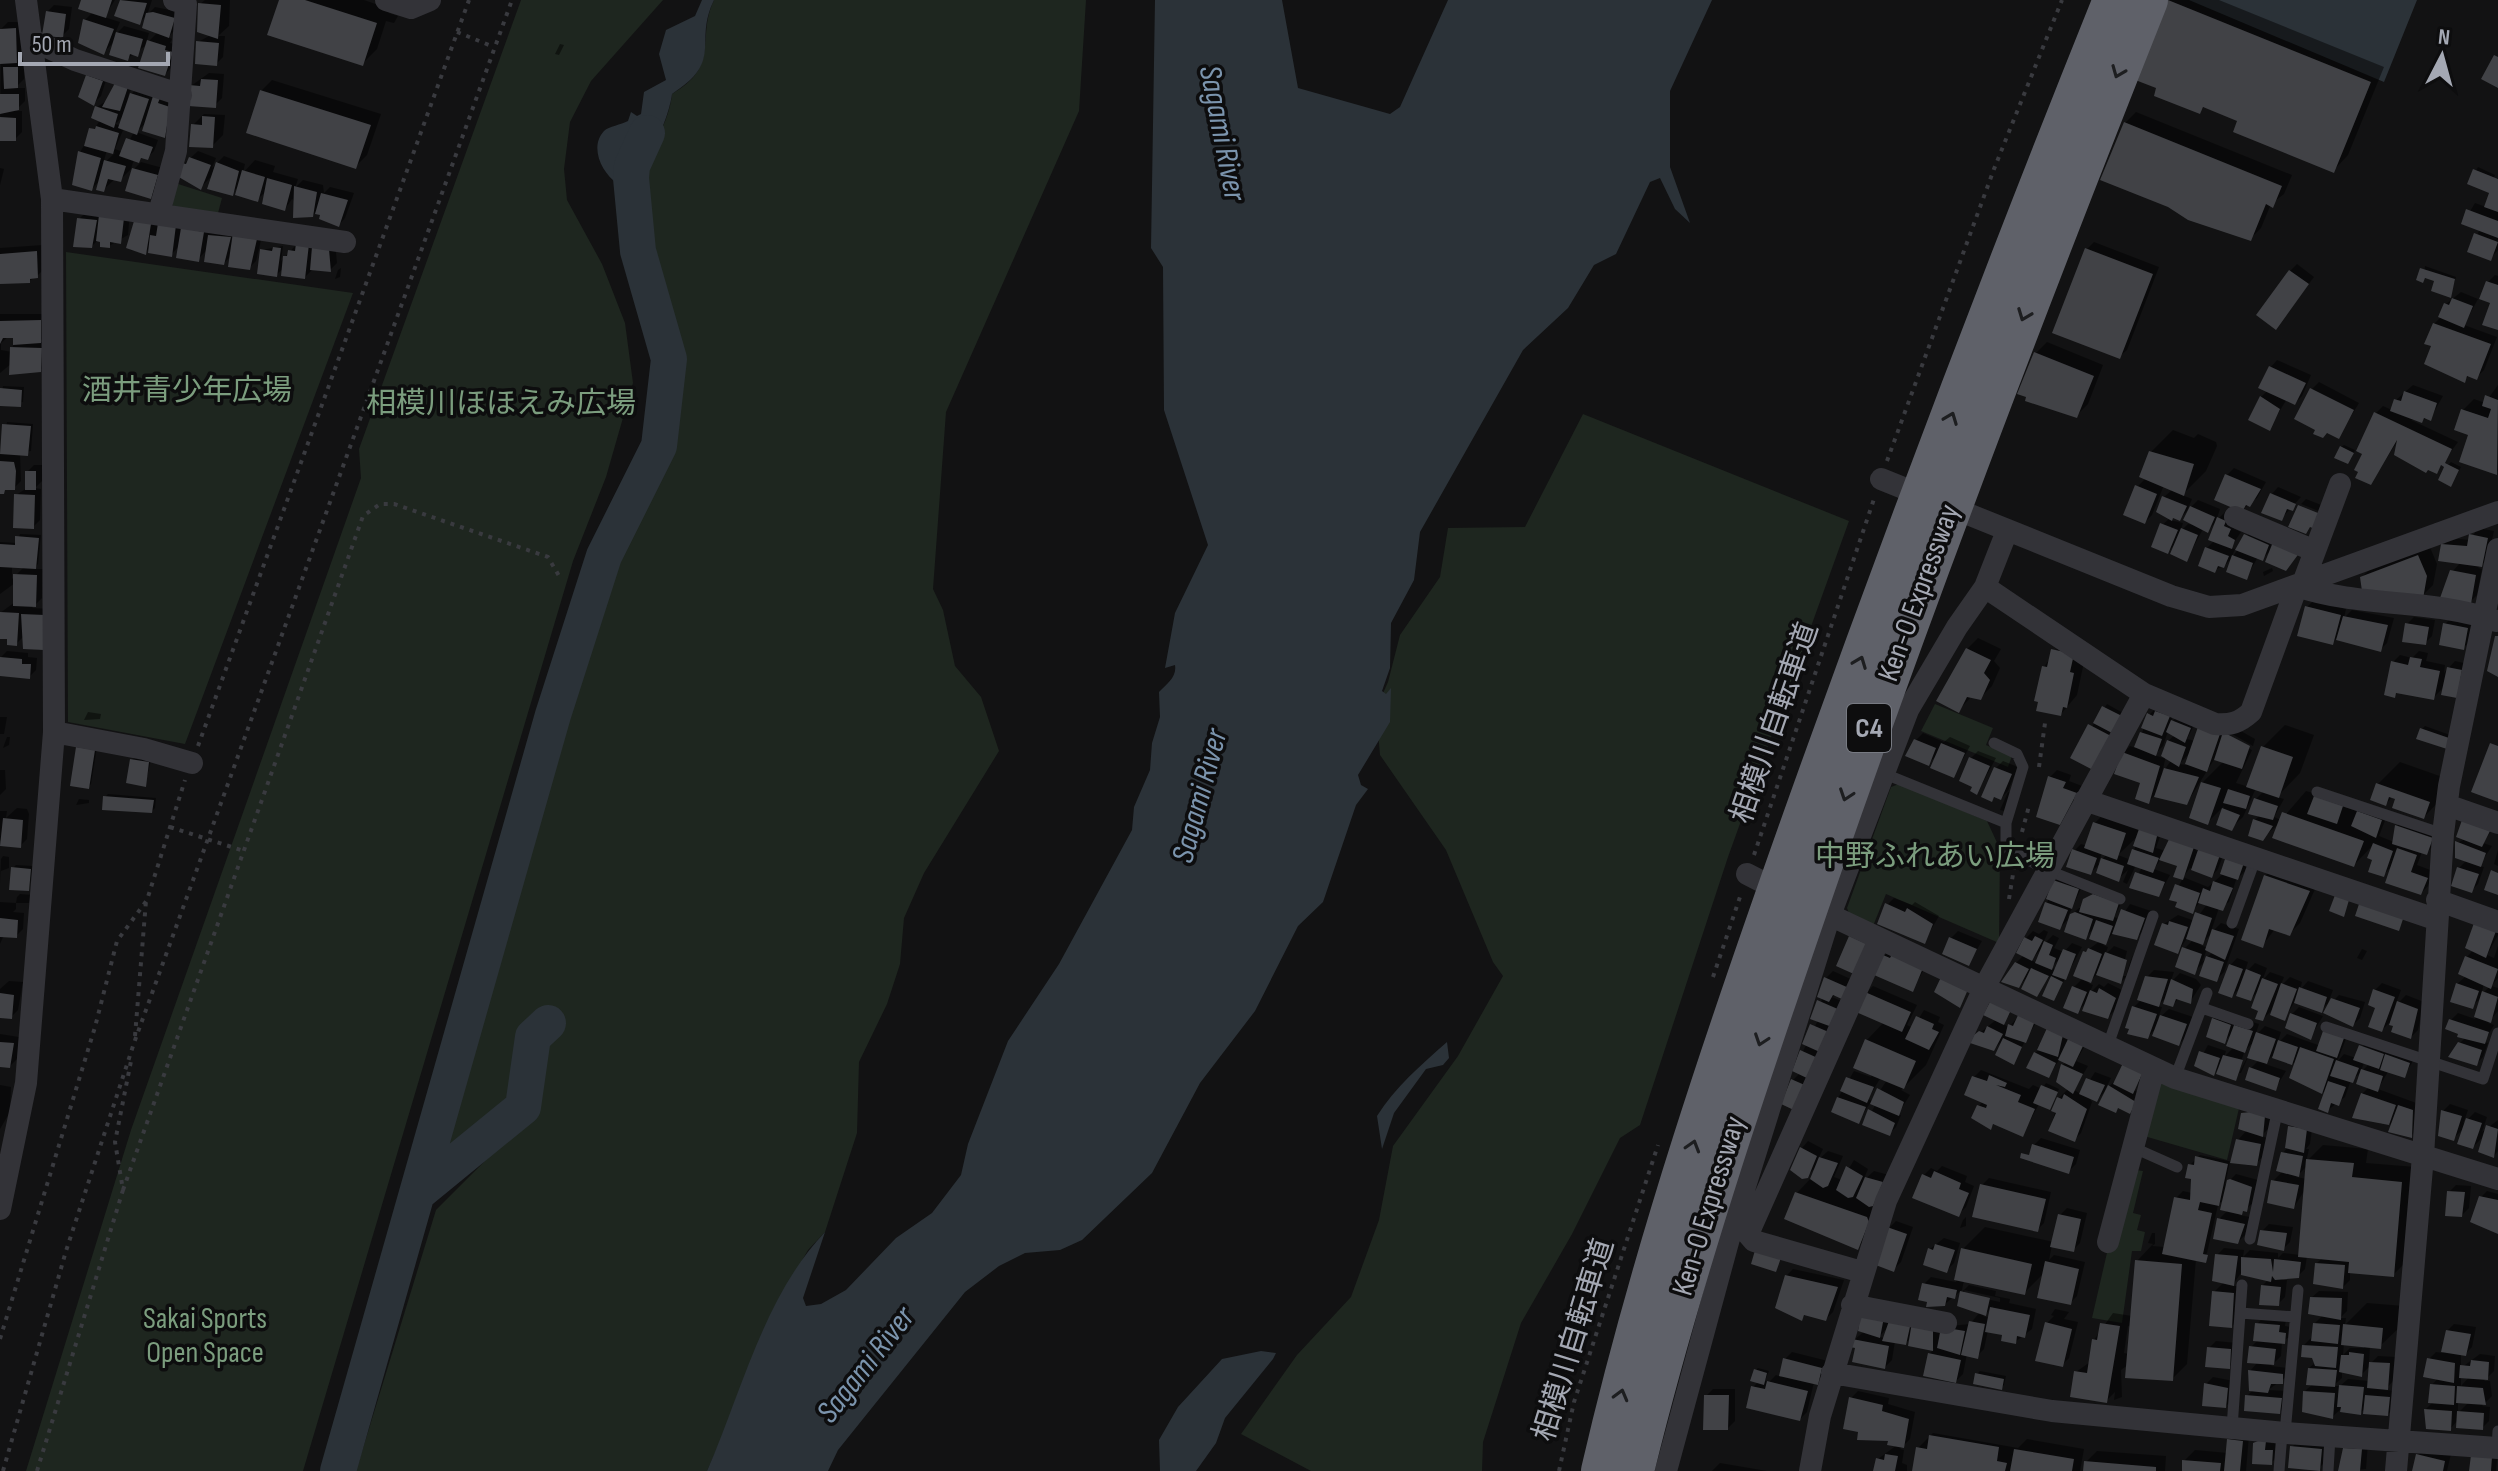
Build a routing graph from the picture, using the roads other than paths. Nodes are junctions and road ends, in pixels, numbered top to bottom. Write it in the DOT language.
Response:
graph roads {
  1 [pos="26,0"];
  2 [pos="174,0"];
  3 [pos="386,0"];
  4 [pos="430,0"];
  5 [pos="2114,0"];
  6 [pos="2147,0"];
  7 [pos="32,40"];
  8 [pos="181,95"];
  9 [pos="52,199"];
  10 [pos="159,213"];
  11 [pos="345,242"];
  12 [pos="1881,479"];
  13 [pos="2340,484"];
  14 [pos="2498,512"];
  15 [pos="2235,517"];
  16 [pos="2007,531"];
  17 [pos="2498,549"];
  18 [pos="2315,551"];
  19 [pos="2300,584"];
  20 [pos="1985,587"];
  21 [pos="2492,620"];
  22 [pos="2144,694"];
  23 [pos="54,732"];
  24 [pos="1994,743"];
  25 [pos="192,763"];
  26 [pos="1885,774"];
  27 [pos="2317,792"];
  28 [pos="2085,800"];
  29 [pos="2447,805"];
  30 [pos="2006,823"];
  31 [pos="2498,823"];
  32 [pos="2443,834"];
  33 [pos="2256,857"];
  34 [pos="2047,870"];
  35 [pos="1747,874"];
  36 [pos="2120,899"];
  37 [pos="2436,910"];
  38 [pos="1830,915"];
  39 [pos="2153,916"];
  40 [pos="2498,922"];
  41 [pos="2232,923"];
  42 [pos="1879,940"];
  43 [pos="1985,986"];
  44 [pos="2207,993"];
  45 [pos="2202,1008"];
  46 [pos="2248,1024"];
  47 [pos="2326,1027"];
  48 [pos="2498,1033"];
  49 [pos="2107,1048"];
  50 [pos="2426,1061"];
  51 [pos="2154,1069"];
  52 [pos="2175,1078"];
  53 [pos="2277,1113"];
  54 [pos="2132,1147"];
  55 [pos="2423,1156"];
  56 [pos="2177,1167"];
  57 [pos="2498,1179"];
  58 [pos="0,1209"];
  59 [pos="2250,1239"];
  60 [pos="2108,1242"];
  61 [pos="1862,1272"];
  62 [pos="2242,1285"];
  63 [pos="2298,1290"];
  64 [pos="1852,1305"];
  65 [pos="2240,1313"];
  66 [pos="2295,1317"];
  67 [pos="1946,1323"];
  68 [pos="1832,1373"];
  69 [pos="2232,1428"];
  70 [pos="2284,1433"];
  71 [pos="2330,1437"];
  72 [pos="2399,1441"];
  73 [pos="2498,1442"];
  74 [pos="1602,1471"];
  75 [pos="1633,1471"];
  76 [pos="1666,1471"];
  77 [pos="1810,1471"];
  78 [pos="2279,1471"];
  79 [pos="2328,1471"];
  80 [pos="2396,1471"];
  1 -- 7 [label="street"];
  2 -- 8 [label="street"];
  3 -- 4 [label="street"];
  74 -- 5 [label="highway, Ken-O Expressway / C4, one-way"];
  6 -- 75 [label="highway, Ken-O Expressway / C4, one-way"];
  7 -- 8 [label="street"];
  7 -- 9 [label="street"];
  8 -- 10 [label="street"];
  9 -- 10 [label="street"];
  9 -- 23 [label="street"];
  10 -- 11 [label="street"];
  12 -- 16 [label="street"];
  13 -- 18 [label="street"];
  14 -- 19 [label="street"];
  15 -- 18 [label="street"];
  16 -- 19 [label="street"];
  16 -- 20 [label="street"];
  17 -- 21 [label="street"];
  18 -- 19 [label="street"];
  19 -- 21 [label="street"];
  19 -- 22 [label="street"];
  20 -- 22 [label="street"];
  20 -- 26 [label="street"];
  21 -- 29 [label="street"];
  22 -- 28 [label="street"];
  23 -- 25 [label="street"];
  23 -- 58 [label="street"];
  24 -- 30 [label="lane"];
  26 -- 30 [label="lane"];
  26 -- 38 [label="street"];
  27 -- 32 [label="lane"];
  28 -- 33 [label="street"];
  28 -- 34 [label="street"];
  29 -- 31 [label="street"];
  29 -- 32 [label="street"];
  30 -- 34 [label="lane"];
  32 -- 37 [label="street"];
  33 -- 37 [label="street"];
  33 -- 41 [label="lane"];
  34 -- 36 [label="lane"];
  34 -- 43 [label="street"];
  35 -- 38 [label="street"];
  37 -- 40 [label="street"];
  37 -- 50 [label="street"];
  38 -- 42 [label="street"];
  38 -- 76 [label="street"];
  39 -- 49 [label="lane"];
  42 -- 43 [label="street"];
  42 -- 61 [label="street"];
  43 -- 49 [label="street"];
  43 -- 61 [label="street"];
  44 -- 45 [label="lane"];
  45 -- 46 [label="lane"];
  45 -- 52 [label="lane"];
  47 -- 50 [label="lane"];
  48 -- 50 [label="lane"];
  49 -- 51 [label="street"];
  50 -- 55 [label="street"];
  51 -- 52 [label="street"];
  51 -- 54 [label="street"];
  52 -- 53 [label="street"];
  53 -- 55 [label="street"];
  53 -- 59 [label="lane"];
  54 -- 56 [label="lane"];
  54 -- 60 [label="street"];
  55 -- 57 [label="street"];
  55 -- 72 [label="street"];
  61 -- 64 [label="street"];
  62 -- 65 [label="lane"];
  63 -- 66 [label="lane"];
  64 -- 67 [label="street"];
  64 -- 68 [label="street"];
  65 -- 66 [label="lane"];
  65 -- 69 [label="lane"];
  66 -- 70 [label="lane"];
  68 -- 69 [label="street"];
  68 -- 77 [label="street"];
  69 -- 70 [label="street"];
  70 -- 71 [label="street"];
  70 -- 78 [label="lane"];
  71 -- 72 [label="street"];
  71 -- 79 [label="lane"];
  72 -- 73 [label="street"];
  72 -- 80 [label="street"];
}
